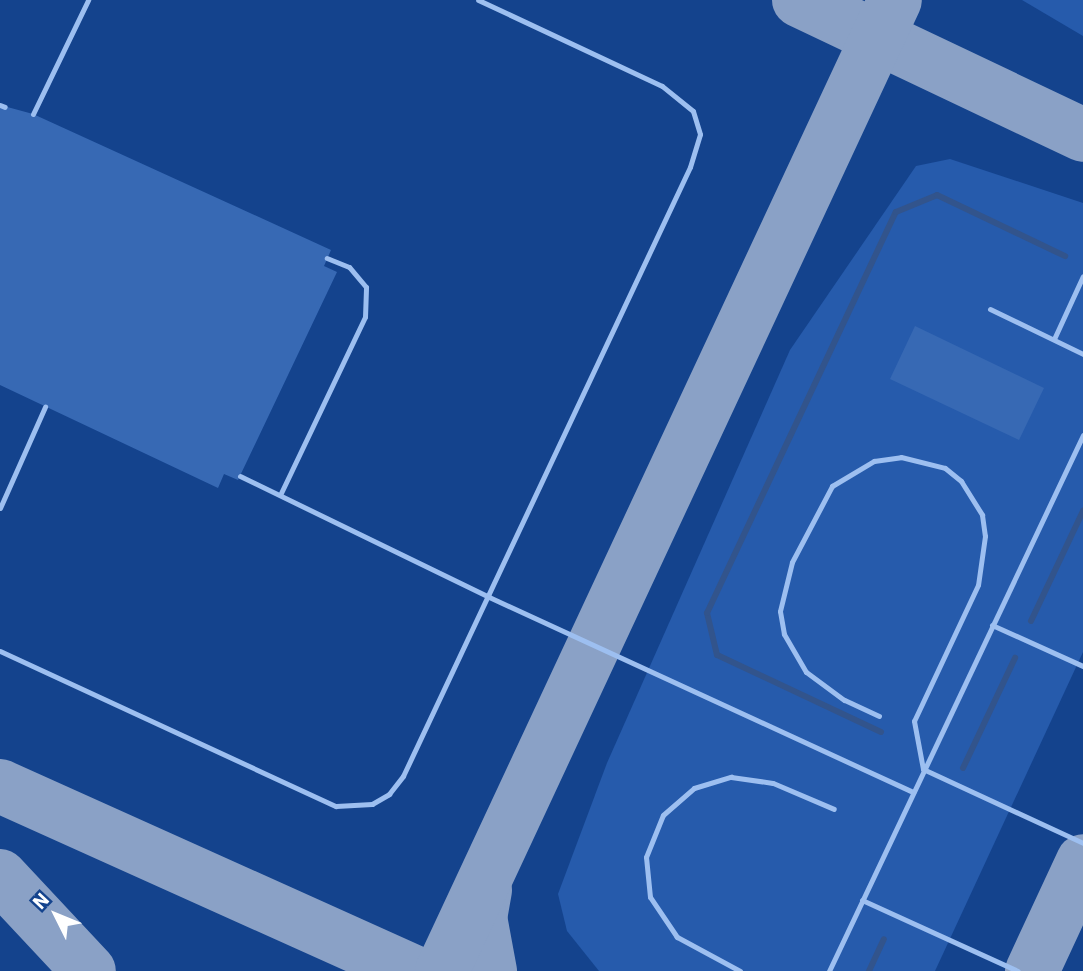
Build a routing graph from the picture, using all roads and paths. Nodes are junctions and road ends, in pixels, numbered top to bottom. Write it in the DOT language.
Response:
graph roads {
  1 [pos="88,0"];
  2 [pos="478,0"];
  3 [pos="33,114"];
  4 [pos="327,258"];
  5 [pos="1083,276"];
  6 [pos="990,309"];
  7 [pos="1054,339"];
  8 [pos="1083,354"];
  9 [pos="46,407"];
  10 [pos="1083,435"];
  11 [pos="240,476"];
  12 [pos="281,494"];
  13 [pos="0,508"];
  14 [pos="489,597"];
  15 [pos="992,625"];
  16 [pos="0,651"];
  17 [pos="1083,666"];
  18 [pos="879,716"];
  19 [pos="923,769"];
  20 [pos="913,792"];
  21 [pos="834,810"];
  22 [pos="1083,843"];
  23 [pos="862,900"];
  24 [pos="740,971"];
  25 [pos="829,971"];
  26 [pos="1018,971"];
  1 -- 3 [label="lane"];
  2 -- 14 [label="lane"];
  4 -- 12 [label="lane"];
  5 -- 7 [label="lane"];
  6 -- 7 [label="lane"];
  7 -- 8 [label="lane"];
  9 -- 13 [label="lane"];
  10 -- 15 [label="lane"];
  11 -- 12 [label="lane"];
  12 -- 14 [label="lane"];
  14 -- 16 [label="lane"];
  14 -- 20 [label="lane"];
  15 -- 17 [label="lane"];
  15 -- 19 [label="lane"];
  18 -- 19 [label="lane"];
  19 -- 20 [label="lane"];
  19 -- 22 [label="lane"];
  20 -- 23 [label="lane"];
  21 -- 24 [label="lane"];
  23 -- 25 [label="lane"];
  23 -- 26 [label="lane"];
}
